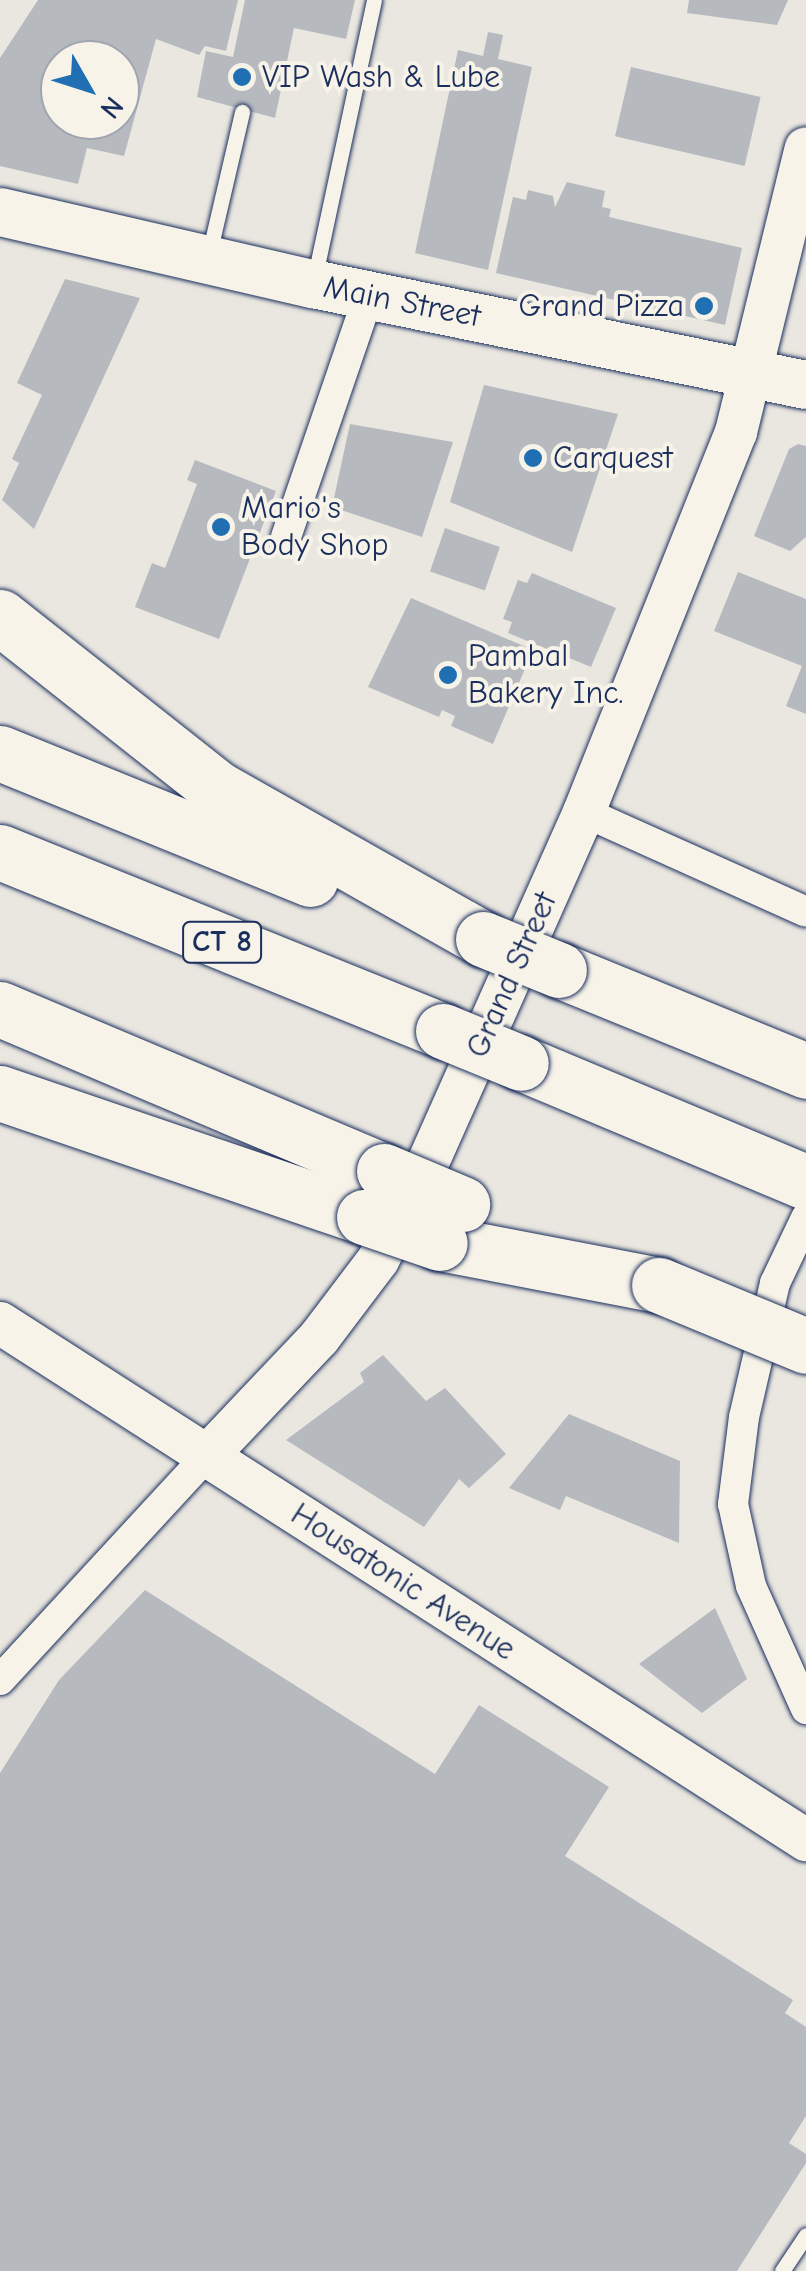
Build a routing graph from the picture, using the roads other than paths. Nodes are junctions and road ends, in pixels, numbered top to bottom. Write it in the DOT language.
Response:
graph roads {
  1 [pos="374,0"];
  2 [pos="242,112"];
  3 [pos="806,148"];
  4 [pos="0,212"];
  5 [pos="208,261"];
  6 [pos="313,284"];
  7 [pos="369,295"];
  8 [pos="752,371"];
  9 [pos="806,384"];
  10 [pos="286,538"];
  11 [pos="0,617"];
  12 [pos="0,753"];
  13 [pos="584,812"];
  14 [pos="0,852"];
  15 [pos="806,912"];
  16 [pos="482,939"];
  17 [pos="0,1009"];
  18 [pos="806,1071"];
  19 [pos="0,1092"];
  20 [pos="801,1192"];
  21 [pos="374,1194"];
  22 [pos="0,1323"];
  23 [pos="806,1346"];
  24 [pos="207,1456"];
  25 [pos="0,1680"];
  26 [pos="806,1709"];
  27 [pos="806,1840"];
  28 [pos="806,2235"];
  29 [pos="782,2271"];
  1 -- 6 [label="lane"];
  2 -- 5 [label="lane"];
  3 -- 8 [label="street, Grand Street"];
  4 -- 5 [label="main road, Main Street"];
  5 -- 6 [label="main road, Main Street"];
  6 -- 7 [label="main road, Main Street"];
  7 -- 8 [label="main road, Main Street"];
  7 -- 10 [label="street"];
  8 -- 9 [label="main road, Main Street"];
  8 -- 13 [label="street, Grand Street"];
  11 -- 16 [label="highway"];
  12 -- 16 [label="highway"];
  13 -- 15 [label="street"];
  13 -- 24 [label="street, Grand Street"];
  14 -- 20 [label="highway, CT 8, bridge"];
  16 -- 18 [label="highway, bridge"];
  17 -- 21 [label="highway"];
  19 -- 21 [label="highway"];
  20 -- 26 [label="street"];
  21 -- 23 [label="highway, bridge"];
  22 -- 24 [label="street, Housatonic Avenue"];
  24 -- 25 [label="street, Grand Street"];
  24 -- 27 [label="street, Housatonic Avenue"];
  28 -- 29 [label="lane"];
}
